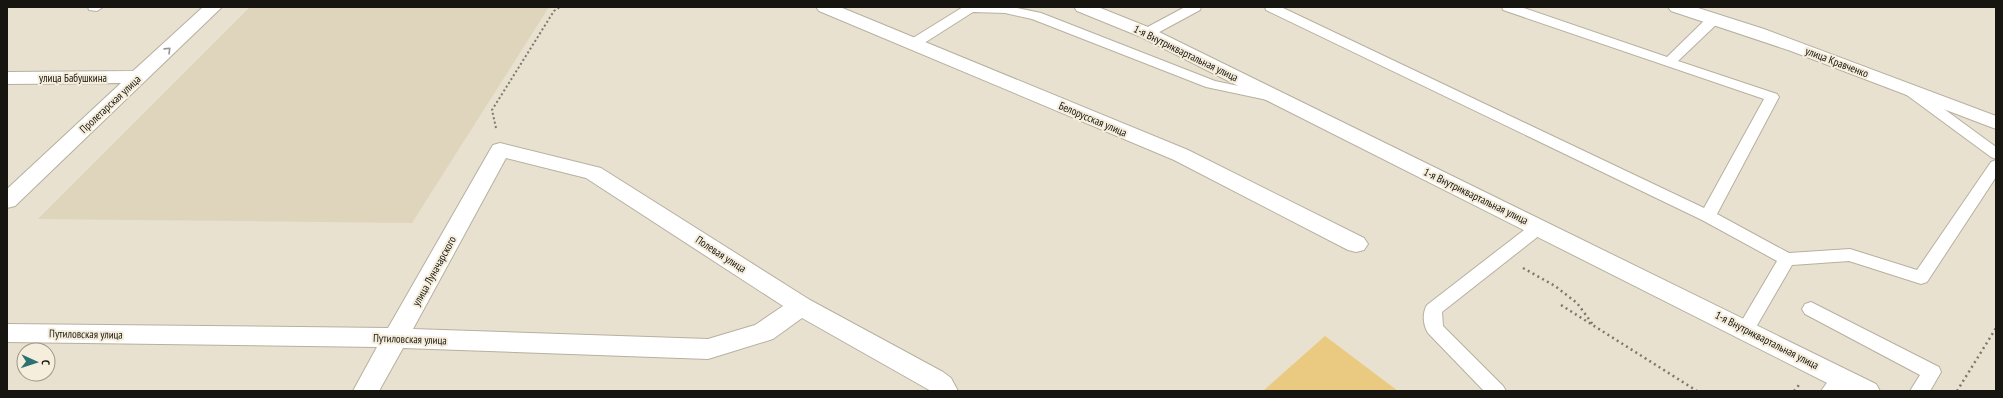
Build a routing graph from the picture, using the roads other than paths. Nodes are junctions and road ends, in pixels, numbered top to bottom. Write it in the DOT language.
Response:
graph roads {
  1 [pos="94,7"];
  2 [pos="98,7"];
  3 [pos="213,7"];
  4 [pos="825,7"];
  5 [pos="1083,7"];
  6 [pos="1195,7"];
  7 [pos="1272,7"];
  8 [pos="1508,7"];
  9 [pos="1677,7"];
  10 [pos="1714,18"];
  11 [pos="1147,33"];
  12 [pos="913,44"];
  13 [pos="1669,62"];
  14 [pos="139,77"];
  15 [pos="7,78"];
  16 [pos="1907,89"];
  17 [pos="1278,98"];
  18 [pos="1996,123"];
  19 [pos="500,150"];
  20 [pos="1996,154"];
  21 [pos="1996,165"];
  22 [pos="7,201"];
  23 [pos="1708,216"];
  24 [pos="1539,227"];
  25 [pos="1356,244"];
  26 [pos="1787,259"];
  27 [pos="801,306"];
  28 [pos="1811,309"];
  29 [pos="1746,330"];
  30 [pos="7,333"];
  31 [pos="397,338"];
  32 [pos="1836,384"];
  33 [pos="939,385"];
  34 [pos="366,391"];
  35 [pos="1496,391"];
  36 [pos="1867,391"];
  37 [pos="1920,391"];
  1 -- 2 [label="lane"];
  14 -- 3 [label="street, Пролетарская улица, one-way"];
  4 -- 12 [label="street, Белорусская улица"];
  5 -- 11 [label="street, 1-я Внутриквартальная улица"];
  6 -- 11 [label="lane"];
  7 -- 23 [label="lane"];
  8 -- 13 [label="lane"];
  9 -- 10 [label="street, улица Кравченко"];
  10 -- 13 [label="lane"];
  10 -- 16 [label="street, улица Кравченко"];
  11 -- 17 [label="street, 1-я Внутриквартальная улица"];
  12 -- 17 [label="lane"];
  12 -- 25 [label="street, Белорусская улица"];
  13 -- 23 [label="lane"];
  14 -- 15 [label="street, улица Бабушкина"];
  14 -- 22 [label="street, Пролетарская улица"];
  16 -- 18 [label="street, улица Кравченко"];
  16 -- 20 [label="lane"];
  17 -- 24 [label="street, 1-я Внутриквартальная улица"];
  19 -- 27 [label="street, Полевая улица"];
  19 -- 31 [label="street, улица Луначарского"];
  21 -- 26 [label="lane"];
  23 -- 26 [label="lane"];
  24 -- 29 [label="street, 1-я Внутриквартальная улица"];
  24 -- 35 [label="lane"];
  26 -- 29 [label="lane"];
  27 -- 31 [label="street, Путиловская улица"];
  27 -- 33 [label="street, Полевая улица"];
  28 -- 37 [label="lane"];
  29 -- 32 [label="street, 1-я Внутриквартальная улица"];
  30 -- 31 [label="street, Путиловская улица"];
  31 -- 34 [label="street, улица Луначарского"];
  32 -- 36 [label="street, 1-я Внутриквартальная улица"];
}
